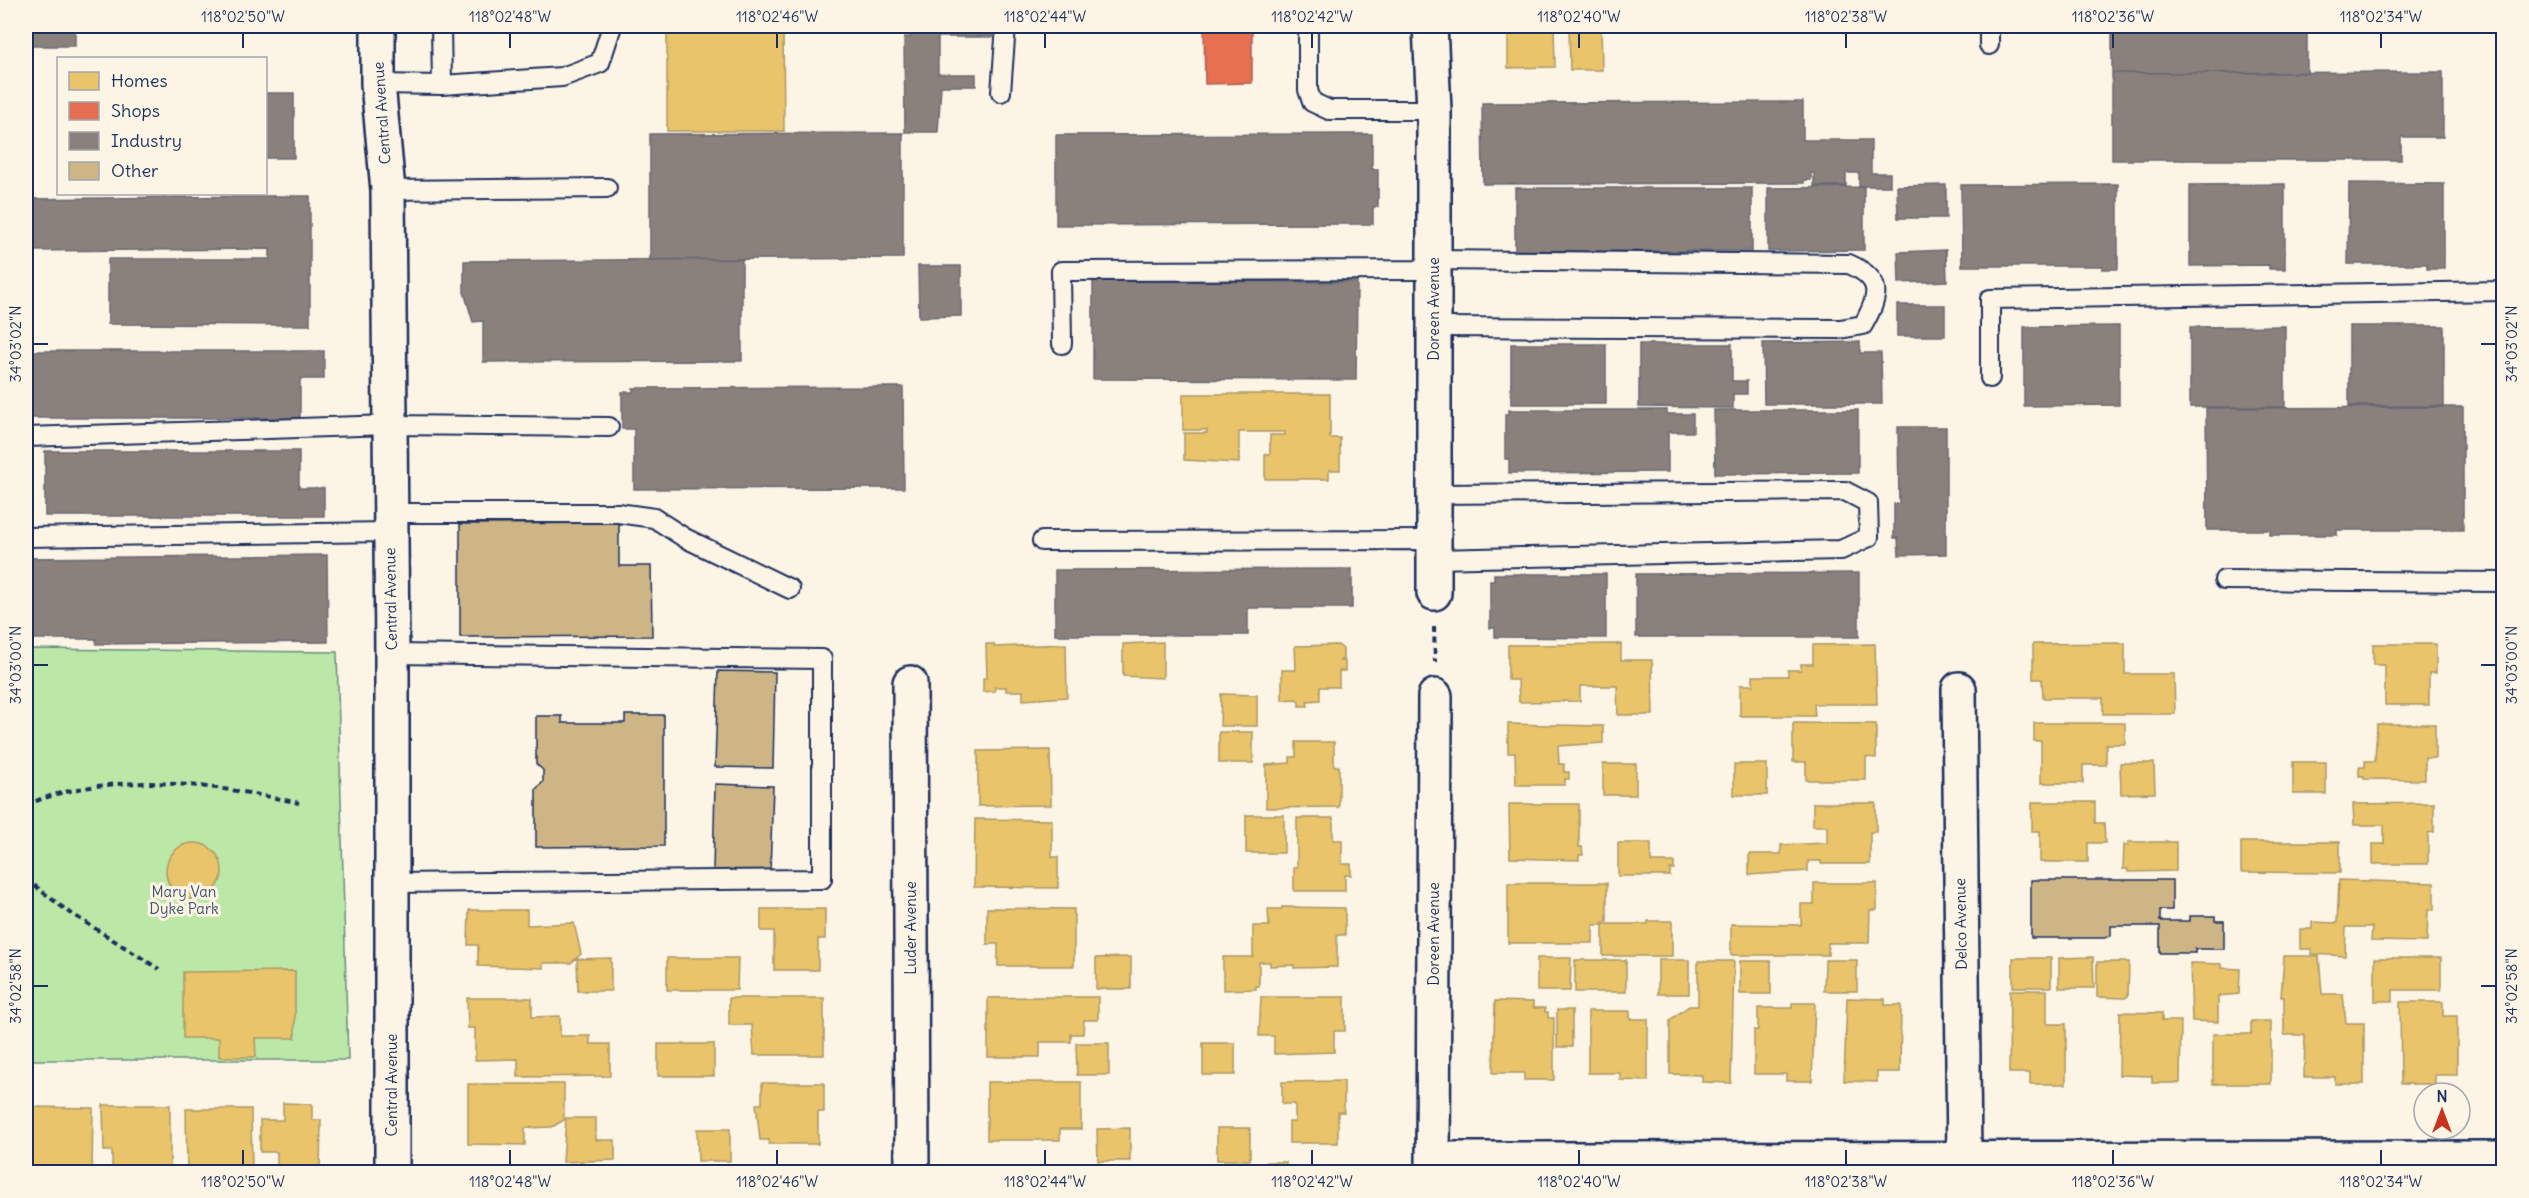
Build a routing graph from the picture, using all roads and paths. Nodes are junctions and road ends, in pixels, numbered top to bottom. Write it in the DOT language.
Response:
graph roads {
  1 [pos="378,26"];
  2 [pos="441,26"];
  3 [pos="612,26"];
  4 [pos="1006,26"];
  5 [pos="1308,26"];
  6 [pos="1430,26"];
  7 [pos="1989,26"];
  8 [pos="1989,45"];
  9 [pos="378,84"];
  10 [pos="442,85"];
  11 [pos="1001,92"];
  12 [pos="1434,110"];
  13 [pos="607,188"];
  14 [pos="388,190"];
  15 [pos="1434,260"];
  16 [pos="2504,291"];
  17 [pos="1434,327"];
  18 [pos="1062,344"];
  19 [pos="1990,378"];
  20 [pos="389,425"];
  21 [pos="609,427"];
  22 [pos="26,437"];
  23 [pos="1434,494"];
  24 [pos="390,522"];
  25 [pos="26,537"];
  26 [pos="1042,541"];
  27 [pos="1434,549"];
  28 [pos="2224,580"];
  29 [pos="2504,582"];
  30 [pos="790,589"];
  31 [pos="1434,593"];
  32 [pos="392,654"];
  33 [pos="910,683"];
  34 [pos="1959,689"];
  35 [pos="1435,696"];
  36 [pos="299,803"];
  37 [pos="26,805"];
  38 [pos="26,879"];
  39 [pos="391,883"];
  40 [pos="159,969"];
  41 [pos="2504,1158"];
  42 [pos="1964,1160"];
  43 [pos="1433,1166"];
  44 [pos="392,1173"];
  45 [pos="912,1173"];
  1 -- 9 [label="street, Central Avenue"];
  2 -- 10 [label="lane"];
  3 -- 10 [label="lane"];
  4 -- 11 [label="lane"];
  5 -- 12 [label="lane"];
  6 -- 12 [label="street, Doreen Avenue"];
  7 -- 8 [label="lane"];
  9 -- 10 [label="lane"];
  9 -- 14 [label="street, Central Avenue"];
  12 -- 15 [label="street, Doreen Avenue"];
  13 -- 14 [label="lane"];
  14 -- 20 [label="street, Central Avenue"];
  15 -- 17 [label="street, Doreen Avenue"];
  15 -- 17 [label="lane"];
  15 -- 18 [label="lane"];
  16 -- 19 [label="lane"];
  17 -- 23 [label="street, Doreen Avenue"];
  20 -- 21 [label="lane"];
  20 -- 22 [label="lane"];
  20 -- 24 [label="street, Central Avenue"];
  23 -- 27 [label="street, Doreen Avenue"];
  23 -- 27 [label="lane"];
  24 -- 25 [label="lane"];
  24 -- 30 [label="lane"];
  24 -- 32 [label="street, Central Avenue"];
  26 -- 27 [label="lane"];
  27 -- 31 [label="street, Doreen Avenue"];
  28 -- 29 [label="lane"];
  31 -- 35 [label="path"];
  32 -- 39 [label="street, Central Avenue"];
  32 -- 39 [label="lane"];
  33 -- 45 [label="street, Luder Avenue"];
  34 -- 42 [label="street, Delco Avenue"];
  35 -- 43 [label="street, Doreen Avenue"];
  36 -- 37 [label="path"];
  38 -- 40 [label="path"];
  39 -- 44 [label="street, Central Avenue"];
  41 -- 42 [label="street"];
  42 -- 43 [label="street"];
}
